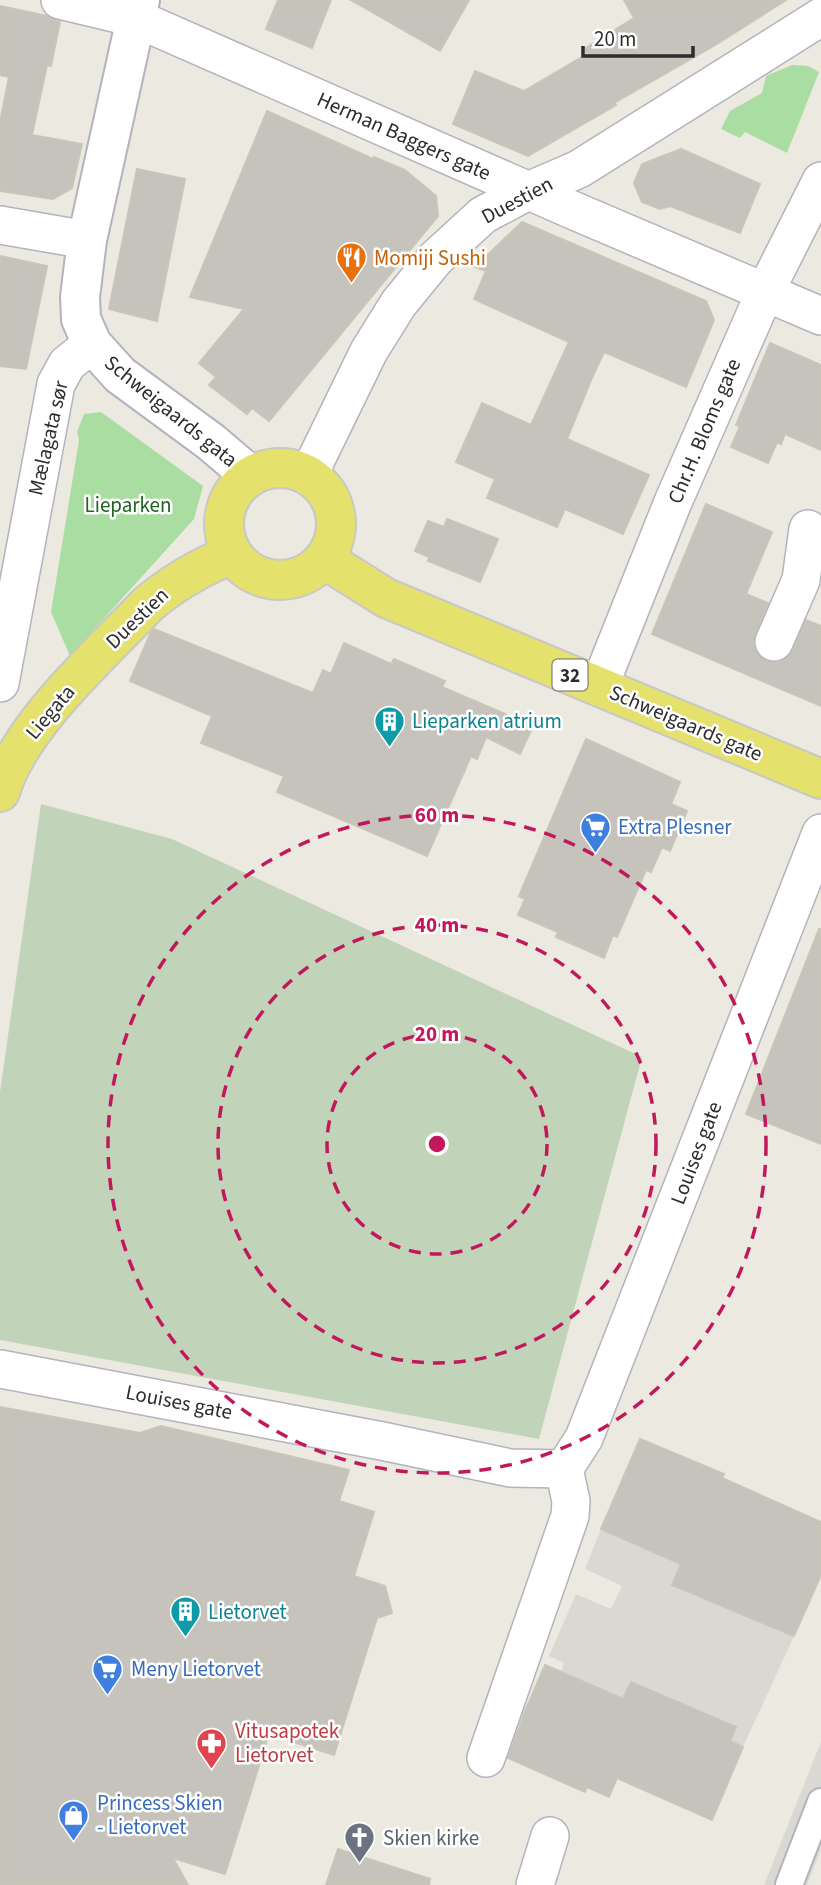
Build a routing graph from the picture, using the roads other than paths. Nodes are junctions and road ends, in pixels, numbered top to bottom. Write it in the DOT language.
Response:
graph roads {
  1 [pos="60,0"];
  2 [pos="138,9"];
  3 [pos="820,20"];
  4 [pos="821,181"];
  5 [pos="528,191"];
  6 [pos="0,225"];
  7 [pos="87,240"];
  8 [pos="765,292"];
  9 [pos="821,316"];
  10 [pos="92,344"];
  11 [pos="251,476"];
  12 [pos="308,476"];
  13 [pos="807,529"];
  14 [pos="232,554"];
  15 [pos="324,559"];
  16 [pos="811,582"];
  17 [pos="774,642"];
  18 [pos="85,671"];
  19 [pos="0,683"];
  20 [pos="599,687"];
  21 [pos="821,779"];
  22 [pos="0,792"];
  23 [pos="821,833"];
  24 [pos="0,1369"];
  25 [pos="564,1469"];
  26 [pos="486,1758"];
  27 [pos="821,1802"];
  28 [pos="550,1836"];
  29 [pos="535,1885"];
  30 [pos="789,1885"];
  1 -- 2 [label="street, Herman Baggers gate"];
  2 -- 5 [label="street, Herman Baggers gate"];
  2 -- 7 [label="street"];
  3 -- 5 [label="street, Duestien"];
  4 -- 8 [label="street, Chr.H. Bloms gate"];
  5 -- 8 [label="street, Herman Baggers gate"];
  5 -- 12 [label="street, Duestien"];
  6 -- 7 [label="street"];
  7 -- 10 [label="street"];
  8 -- 9 [label="street, Herman Baggers gate"];
  8 -- 20 [label="street, Chr.H. Bloms gate"];
  10 -- 11 [label="street, Schweigaards gata"];
  10 -- 19 [label="street, Mælagata sør"];
  11 -- 12 [label="main road"];
  11 -- 14 [label="main road"];
  12 -- 15 [label="main road"];
  13 -- 16 [label="street"];
  14 -- 15 [label="main road"];
  14 -- 18 [label="main road, Duestien"];
  15 -- 20 [label="main road, Schweigaards gate / 32"];
  16 -- 17 [label="street"];
  18 -- 22 [label="main road, Liegata"];
  20 -- 21 [label="main road, Schweigaards gate / 32"];
  23 -- 25 [label="street, Louises gate"];
  24 -- 25 [label="street, Louises gate"];
  25 -- 26 [label="street"];
  27 -- 30 [label="street"];
  28 -- 29 [label="street"];
}
